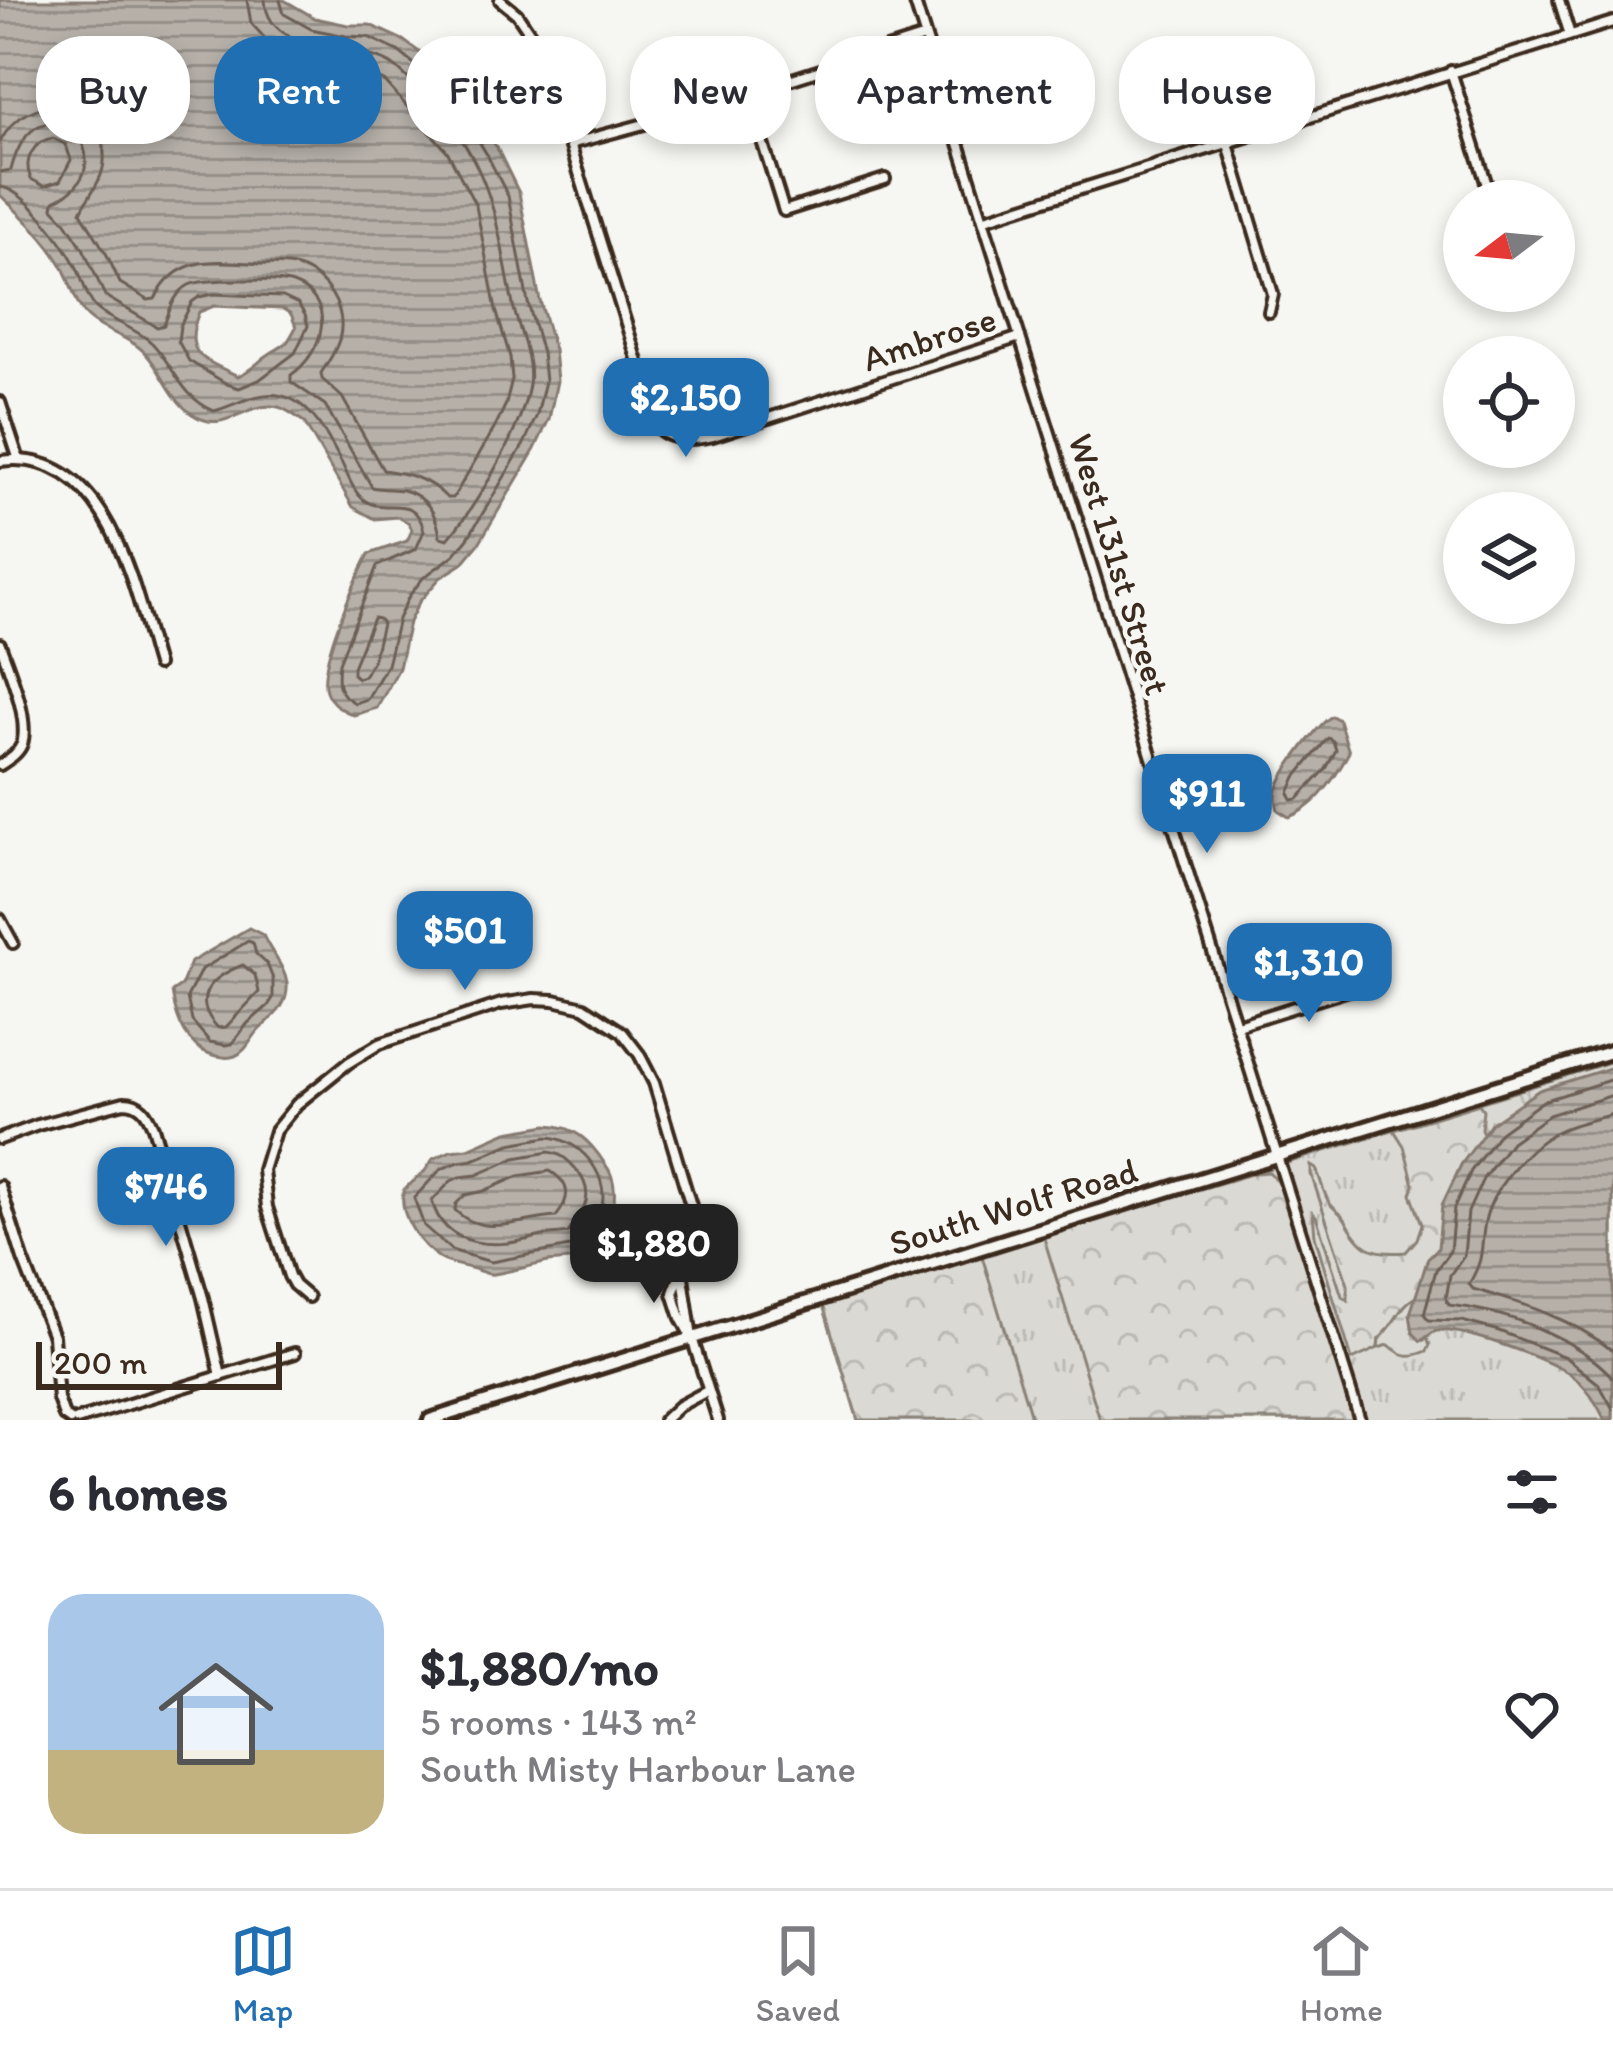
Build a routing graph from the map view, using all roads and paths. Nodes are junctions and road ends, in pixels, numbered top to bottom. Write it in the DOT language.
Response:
graph roads {
  1 [pos="500,0"];
  2 [pos="914,0"];
  3 [pos="1559,0"];
  4 [pos="1613,22"];
  5 [pos="1570,35"];
  6 [pos="532,36"];
  7 [pos="926,36"];
  8 [pos="1451,71"];
  9 [pos="1315,116"];
  10 [pos="570,144"];
  11 [pos="763,144"];
  12 [pos="961,144"];
  13 [pos="1228,144"];
  14 [pos="885,178"];
  15 [pos="1485,180"];
  16 [pos="985,219"];
  17 [pos="1269,312"];
  18 [pos="1020,337"];
  19 [pos="0,402"];
  20 [pos="19,460"];
  21 [pos="0,461"];
  22 [pos="0,644"];
  23 [pos="158,665"];
  24 [pos="0,765"];
  25 [pos="0,920"];
  26 [pos="13,944"];
  27 [pos="1368,984"];
  28 [pos="1237,1024"];
  29 [pos="1613,1051"];
  30 [pos="0,1139"];
  31 [pos="1279,1156"];
  32 [pos="0,1186"];
  33 [pos="308,1297"];
  34 [pos="692,1338"];
  35 [pos="296,1353"];
  36 [pos="221,1376"];
  37 [pos="706,1391"];
  38 [pos="128,1406"];
  39 [pos="74,1420"];
  40 [pos="134,1420"];
  41 [pos="430,1420"];
  42 [pos="664,1420"];
  43 [pos="718,1420"];
  44 [pos="1360,1420"];
  1 -- 6 [label="street"];
  2 -- 7 [label="street, West 131st Street"];
  3 -- 5 [label="street"];
  4 -- 5 [label="street"];
  5 -- 8 [label="street"];
  8 -- 9 [label="street"];
  8 -- 15 [label="street"];
  10 -- 18 [label="street, Ambrose"];
  11 -- 14 [label="street"];
  12 -- 16 [label="street, West 131st Street"];
  13 -- 16 [label="street"];
  13 -- 17 [label="street"];
  16 -- 18 [label="street, West 131st Street"];
  18 -- 28 [label="street, West 131st Street"];
  19 -- 20 [label="street"];
  20 -- 21 [label="street"];
  20 -- 23 [label="street"];
  22 -- 24 [label="street"];
  25 -- 26 [label="street"];
  27 -- 28 [label="street"];
  28 -- 31 [label="street, West 131st Street"];
  29 -- 31 [label="main road, South Wolf Road"];
  30 -- 36 [label="street"];
  31 -- 34 [label="main road, South Wolf Road"];
  31 -- 44 [label="street, West 131st Street"];
  32 -- 39 [label="street"];
  33 -- 34 [label="street"];
  34 -- 37 [label="street"];
  34 -- 41 [label="main road, South Wolf Road"];
  35 -- 36 [label="street"];
  36 -- 38 [label="street"];
  37 -- 42 [label="street"];
  37 -- 43 [label="street"];
  38 -- 39 [label="street"];
  38 -- 40 [label="street"];
}
